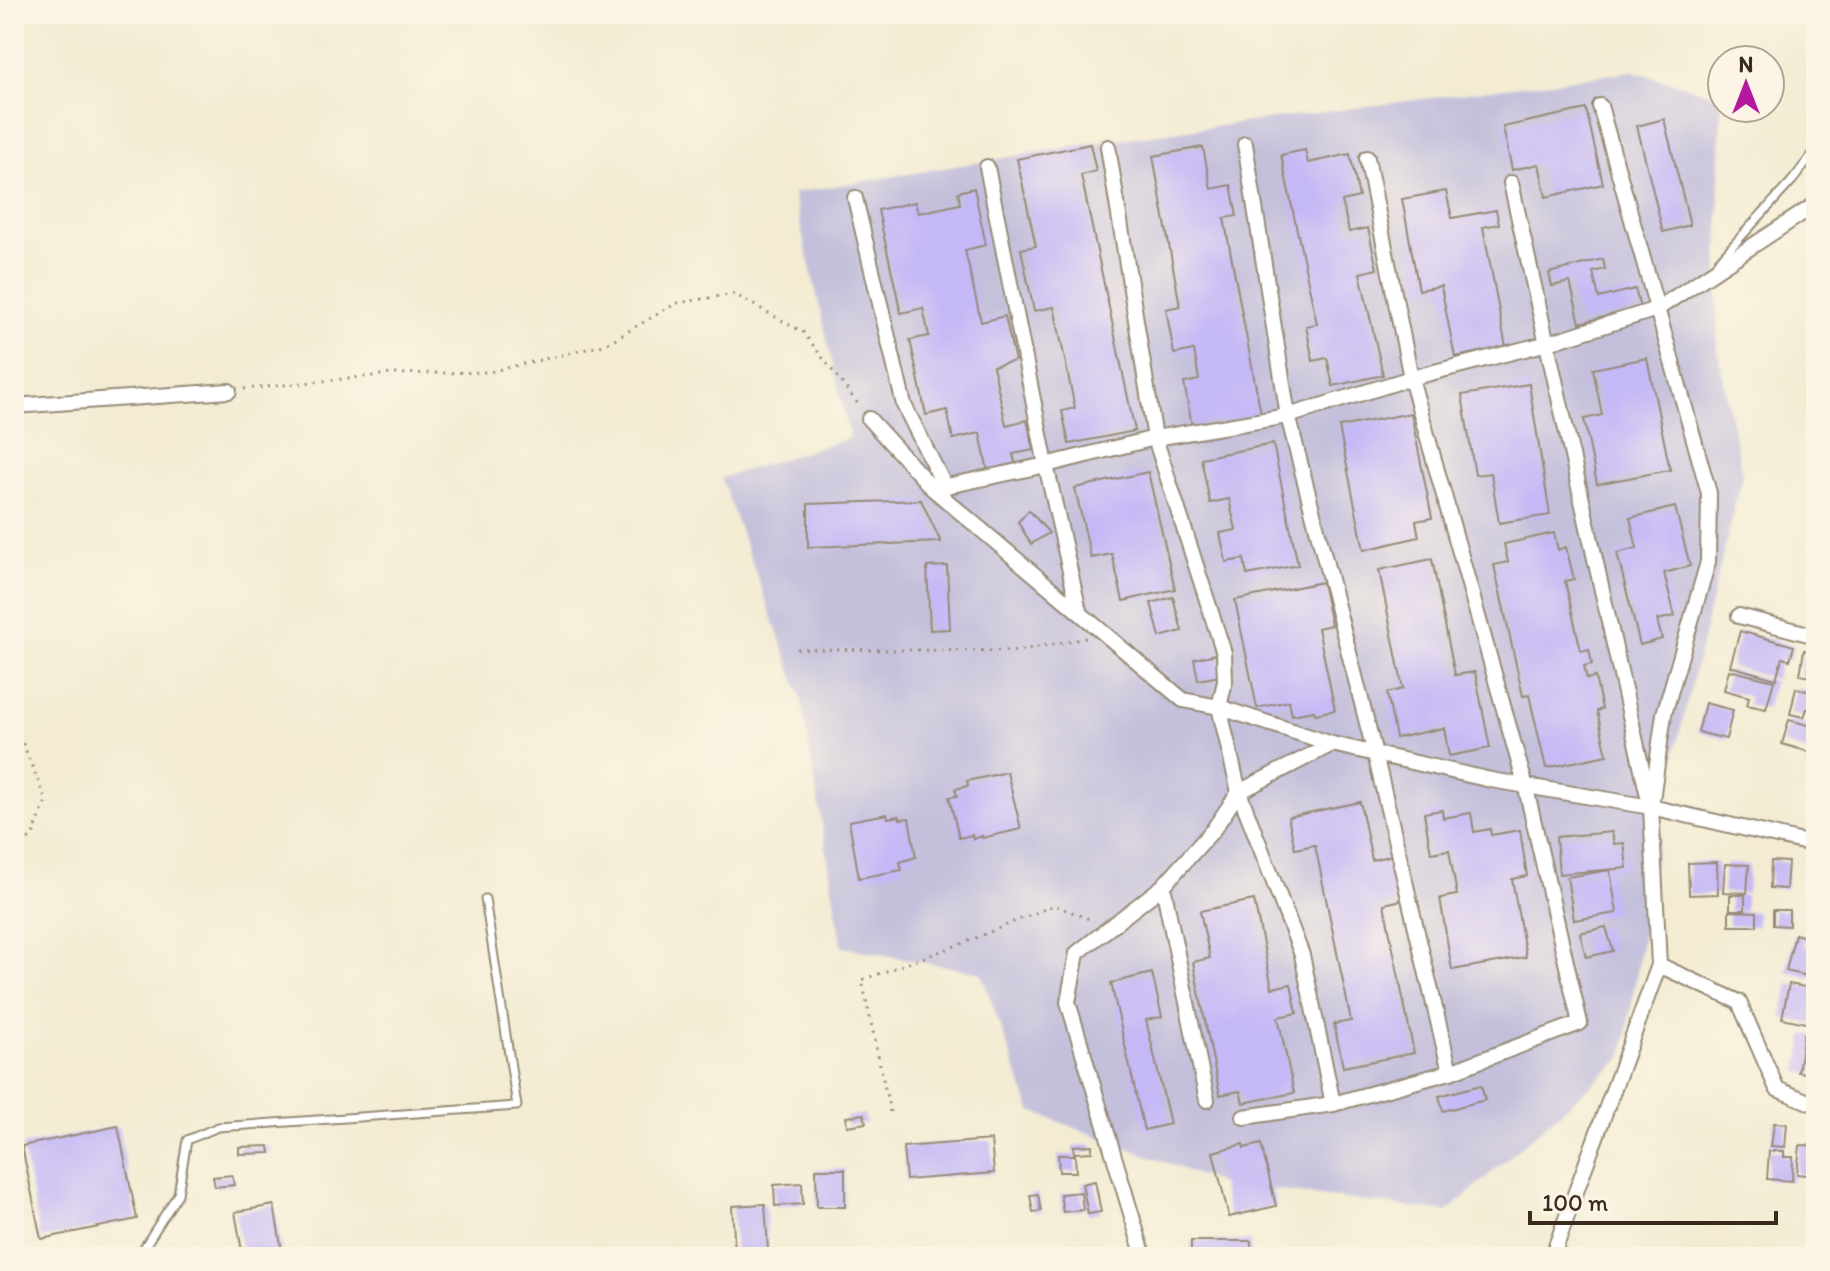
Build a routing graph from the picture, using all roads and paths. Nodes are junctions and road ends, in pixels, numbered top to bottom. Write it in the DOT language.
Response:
graph roads {
  1 [pos="1600,106"];
  2 [pos="1245,144"];
  3 [pos="1108,147"];
  4 [pos="1816,150"];
  5 [pos="1367,158"];
  6 [pos="987,167"];
  7 [pos="1511,183"];
  8 [pos="855,198"];
  9 [pos="1816,204"];
  10 [pos="1701,280"];
  11 [pos="1657,309"];
  12 [pos="1548,343"];
  13 [pos="1411,378"];
  14 [pos="229,391"];
  15 [pos="14,406"];
  16 [pos="1288,416"];
  17 [pos="869,419"];
  18 [pos="1155,438"];
  19 [pos="1046,465"];
  20 [pos="939,488"];
  21 [pos="1079,611"];
  22 [pos="1739,616"];
  23 [pos="1106,634"];
  24 [pos="1816,636"];
  25 [pos="797,649"];
  26 [pos="1219,707"];
  27 [pos="14,721"];
  28 [pos="1332,744"];
  29 [pos="1375,754"];
  30 [pos="1525,784"];
  31 [pos="1239,792"];
  32 [pos="1651,807"];
  33 [pos="14,845"];
  34 [pos="1816,845"];
  35 [pos="1163,886"];
  36 [pos="485,899"];
  37 [pos="1111,927"];
  38 [pos="1659,965"];
  39 [pos="1450,1072"];
  40 [pos="1207,1100"];
  41 [pos="1333,1104"];
  42 [pos="1816,1105"];
  43 [pos="890,1112"];
  44 [pos="1244,1117"];
  45 [pos="138,1257"];
  46 [pos="1144,1257"];
  47 [pos="1552,1257"];
  1 -- 11 [label="street"];
  2 -- 16 [label="street"];
  3 -- 18 [label="street"];
  4 -- 10 [label="lane"];
  5 -- 13 [label="street"];
  6 -- 19 [label="street"];
  7 -- 12 [label="street"];
  8 -- 20 [label="street"];
  9 -- 10 [label="street"];
  10 -- 11 [label="street"];
  11 -- 12 [label="street"];
  11 -- 32 [label="street"];
  12 -- 13 [label="street"];
  12 -- 32 [label="street"];
  13 -- 16 [label="street"];
  13 -- 30 [label="street"];
  14 -- 15 [label="street"];
  14 -- 17 [label="path"];
  16 -- 18 [label="street"];
  16 -- 29 [label="street"];
  17 -- 20 [label="street"];
  18 -- 19 [label="street"];
  18 -- 26 [label="street"];
  19 -- 20 [label="street"];
  19 -- 21 [label="street"];
  20 -- 21 [label="street"];
  21 -- 23 [label="street"];
  22 -- 24 [label="street"];
  23 -- 25 [label="path"];
  23 -- 26 [label="street"];
  26 -- 28 [label="street"];
  26 -- 31 [label="street"];
  27 -- 33 [label="path"];
  28 -- 29 [label="street"];
  28 -- 31 [label="street"];
  29 -- 30 [label="street"];
  29 -- 39 [label="street"];
  30 -- 32 [label="street"];
  30 -- 39 [label="street"];
  31 -- 35 [label="street"];
  31 -- 41 [label="street"];
  32 -- 34 [label="street"];
  32 -- 38 [label="street"];
  35 -- 37 [label="street"];
  35 -- 40 [label="street"];
  36 -- 45 [label="lane"];
  37 -- 43 [label="path"];
  37 -- 46 [label="street"];
  38 -- 42 [label="street"];
  38 -- 47 [label="street"];
  39 -- 41 [label="street"];
  41 -- 44 [label="street"];
}
